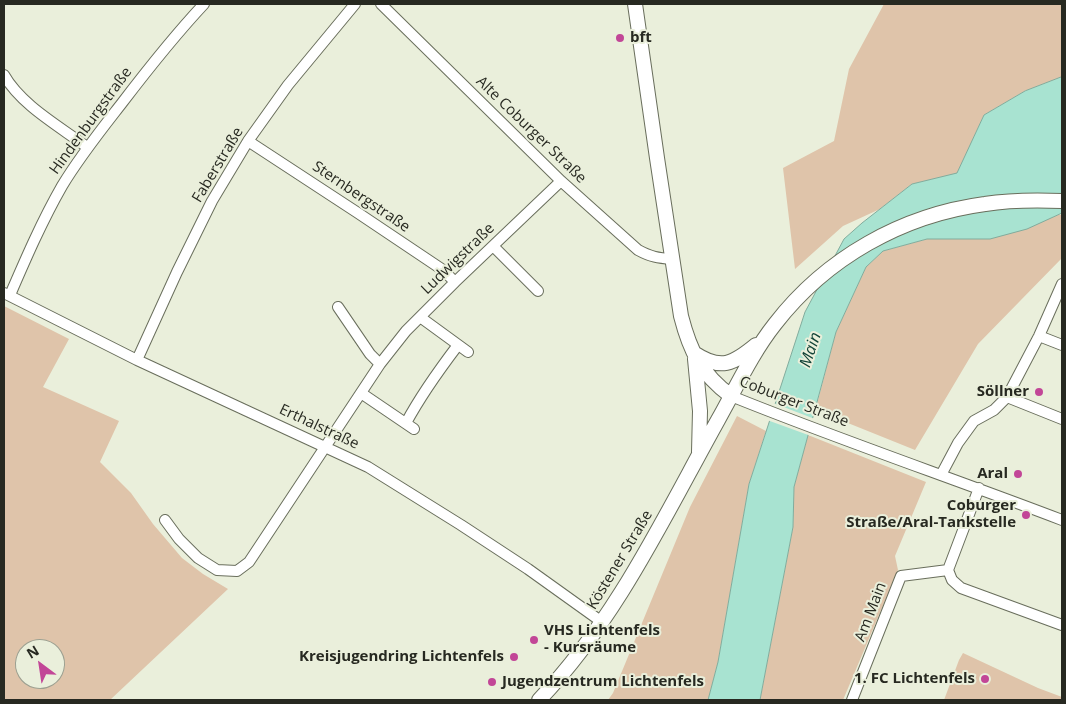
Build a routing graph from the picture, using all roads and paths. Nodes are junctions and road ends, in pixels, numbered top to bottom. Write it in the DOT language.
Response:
graph roads {
  1 [pos="204,4"];
  2 [pos="356,4"];
  3 [pos="381,4"];
  4 [pos="635,4"];
  5 [pos="4,75"];
  6 [pos="248,142"];
  7 [pos="88,147"];
  8 [pos="561,181"];
  9 [pos="1062,202"];
  10 [pos="493,246"];
  11 [pos="672,258"];
  12 [pos="455,282"];
  13 [pos="1062,284"];
  14 [pos="538,291"];
  15 [pos="7,294"];
  16 [pos="338,307"];
  17 [pos="420,318"];
  18 [pos="1039,336"];
  19 [pos="764,338"];
  20 [pos="458,345"];
  21 [pos="1062,345"];
  22 [pos="468,352"];
  23 [pos="694,353"];
  24 [pos="137,360"];
  25 [pos="380,364"];
  26 [pos="361,393"];
  27 [pos="731,396"];
  28 [pos="1007,397"];
  29 [pos="1062,419"];
  30 [pos="324,447"];
  31 [pos="699,453"];
  32 [pos="941,475"];
  33 [pos="979,488"];
  34 [pos="165,520"];
  35 [pos="1062,520"];
  36 [pos="948,570"];
  37 [pos="602,622"];
  38 [pos="1062,625"];
  39 [pos="539,700"];
  40 [pos="852,700"];
  1 -- 7 [label="street, Hindenburgstraße"];
  2 -- 6 [label="street, Faberstraße"];
  3 -- 8 [label="street, Alte Coburger Straße"];
  4 -- 11 [label="street, Coburger Straße"];
  5 -- 7 [label="street"];
  6 -- 12 [label="street, Sternbergstraße"];
  6 -- 24 [label="street, Faberstraße"];
  7 -- 15 [label="street, Hindenburgstraße"];
  8 -- 10 [label="street, Ludwigstraße"];
  8 -- 11 [label="street, Alte Coburger Straße"];
  9 -- 19 [label="street"];
  10 -- 12 [label="street, Ludwigstraße"];
  10 -- 14 [label="street"];
  11 -- 23 [label="street, Coburger Straße"];
  12 -- 17 [label="street, Ludwigstraße"];
  13 -- 18 [label="street"];
  15 -- 24 [label="street, Erthalstraße"];
  16 -- 25 [label="street"];
  17 -- 20 [label="street"];
  17 -- 25 [label="street, Ludwigstraße"];
  18 -- 21 [label="street"];
  18 -- 28 [label="street"];
  19 -- 23 [label="street"];
  19 -- 27 [label="street, Köstener Straße"];
  20 -- 22 [label="street"];
  20 -- 26 [label="street"];
  23 -- 27 [label="street, Coburger Straße"];
  23 -- 31 [label="street, Köstener Straße"];
  24 -- 30 [label="street, Erthalstraße"];
  25 -- 26 [label="street, Ludwigstraße"];
  26 -- 30 [label="street, Ludwigstraße"];
  27 -- 31 [label="street, Köstener Straße"];
  27 -- 32 [label="street, Coburger Straße"];
  28 -- 29 [label="street"];
  28 -- 32 [label="street"];
  30 -- 34 [label="street, Ludwigstraße"];
  30 -- 37 [label="street, Erthalstraße"];
  31 -- 37 [label="street, Köstener Straße"];
  32 -- 33 [label="street, Coburger Straße"];
  33 -- 35 [label="street, Coburger Straße"];
  33 -- 36 [label="street"];
  36 -- 38 [label="street"];
  36 -- 40 [label="street, Am Main"];
  37 -- 39 [label="street, Köstener Straße"];
}
